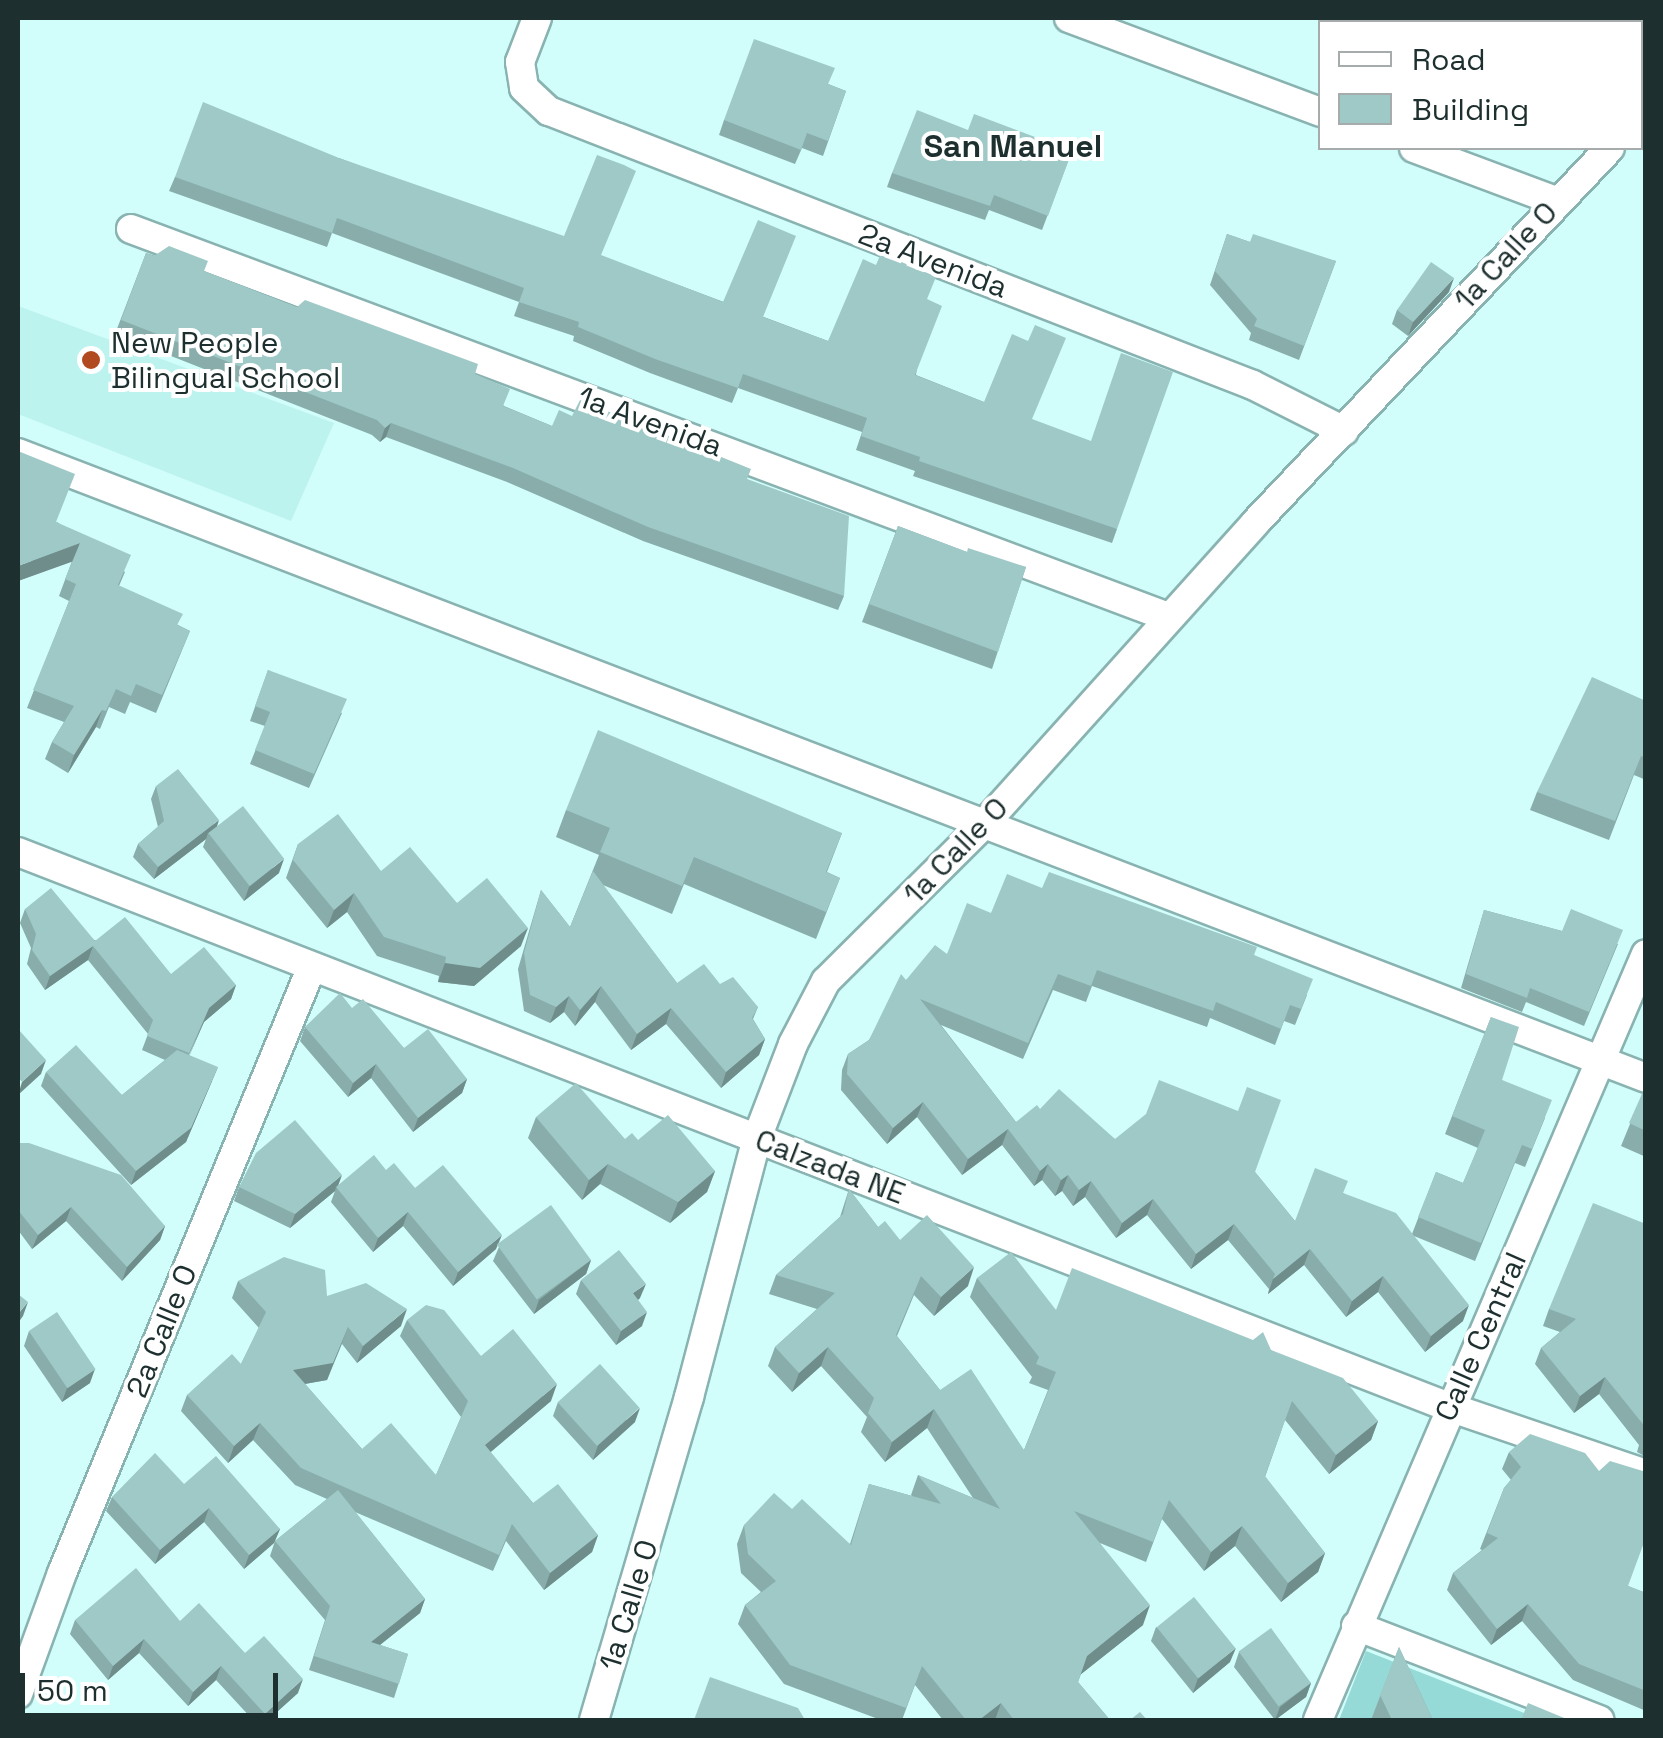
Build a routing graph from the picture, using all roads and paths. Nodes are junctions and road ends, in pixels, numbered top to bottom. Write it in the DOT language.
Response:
graph roads {
  1 [pos="537,18"];
  2 [pos="1069,18"];
  3 [pos="1318,111"];
  4 [pos="1419,150"];
  5 [pos="1608,150"];
  6 [pos="1556,201"];
  7 [pos="130,229"];
  8 [pos="1344,430"];
  9 [pos="18,453"];
  10 [pos="1168,617"];
  11 [pos="987,822"];
  12 [pos="18,852"];
  13 [pos="1646,954"];
  14 [pos="312,969"];
  15 [pos="1603,1061"];
  16 [pos="1646,1078"];
  17 [pos="757,1138"];
  18 [pos="1449,1407"];
  19 [pos="1646,1474"];
  20 [pos="1356,1626"];
  21 [pos="18,1694"];
  22 [pos="594,1720"];
  23 [pos="1318,1720"];
  24 [pos="1600,1720"];
  1 -- 8 [label="street, 2a Avenida"];
  2 -- 3 [label="street"];
  4 -- 6 [label="street"];
  5 -- 6 [label="street, 1a Calle O"];
  6 -- 8 [label="street, 1a Calle O"];
  7 -- 10 [label="street, 1a Avenida"];
  8 -- 10 [label="street, 1a Calle O"];
  9 -- 11 [label="street"];
  10 -- 11 [label="street, 1a Calle O"];
  11 -- 15 [label="street"];
  11 -- 17 [label="street, 1a Calle O"];
  12 -- 14 [label="street, Calzada NE"];
  13 -- 15 [label="street, Calle Central"];
  14 -- 17 [label="street, Calzada NE"];
  14 -- 21 [label="street, 2a Calle O"];
  15 -- 16 [label="street"];
  15 -- 18 [label="street, Calle Central"];
  17 -- 18 [label="street, Calzada NE"];
  17 -- 22 [label="street, 1a Calle O"];
  18 -- 19 [label="street, Calzada NE"];
  18 -- 20 [label="street, Calle Central"];
  20 -- 23 [label="street, Calle Central"];
  20 -- 24 [label="street"];
}
